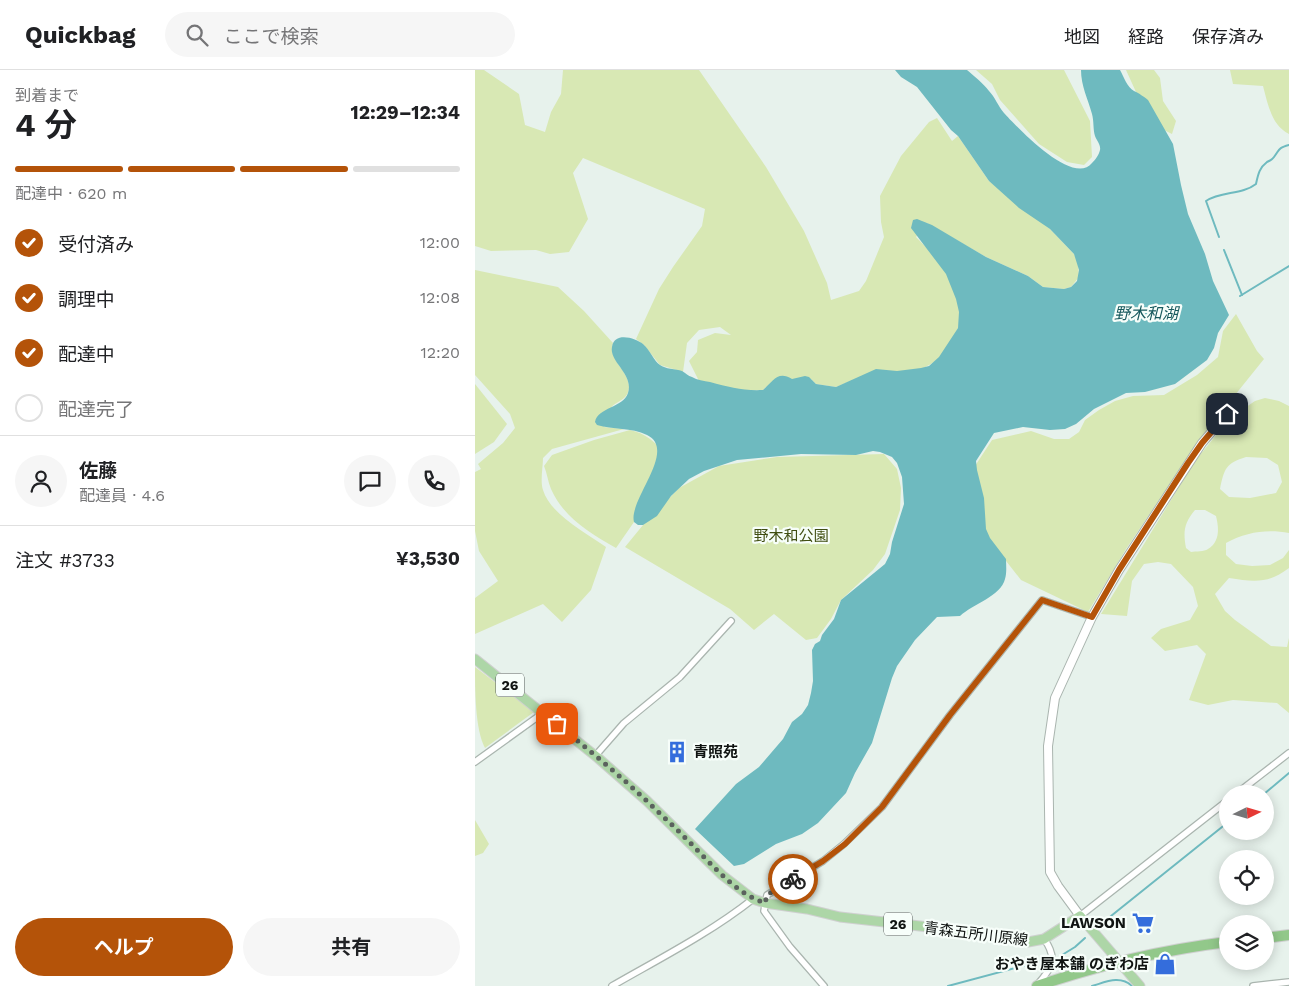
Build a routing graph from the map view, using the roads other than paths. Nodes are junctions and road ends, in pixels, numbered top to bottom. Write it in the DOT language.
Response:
graph roads {
  1 [pos="1239,400"];
  2 [pos="1092,617"];
  3 [pos="731,621"];
  4 [pos="475,659"];
  5 [pos="543,713"];
  6 [pos="1289,753"];
  7 [pos="595,755"];
  8 [pos="475,762"];
  9 [pos="1248,785"];
  10 [pos="1219,806"];
  11 [pos="753,899"];
  12 [pos="765,903"];
  13 [pos="1080,916"];
  14 [pos="1289,935"];
  15 [pos="1274,937"];
  16 [pos="1045,939"];
  17 [pos="1219,943"];
  18 [pos="1119,962"];
  19 [pos="1289,982"];
  20 [pos="1279,985"];
  21 [pos="612,986"];
  22 [pos="824,986"];
  23 [pos="1037,986"];
  24 [pos="1141,986"];
  25 [pos="1253,986"];
  1 -- 2 [label="street"];
  2 -- 12 [label="street"];
  2 -- 13 [label="street"];
  3 -- 7 [label="street"];
  4 -- 5 [label="main road, 青森五所川原線 / 26"];
  5 -- 7 [label="main road, 青森五所川原線 / 26"];
  5 -- 8 [label="street"];
  6 -- 9 [label="street"];
  7 -- 11 [label="main road, 青森五所川原線 / 26"];
  10 -- 13 [label="street"];
  11 -- 12 [label="main road, 青森五所川原線 / 26"];
  11 -- 21 [label="street"];
  12 -- 16 [label="main road, 青森五所川原線 / 26"];
  12 -- 22 [label="street"];
  13 -- 16 [label="main road, 青森五所川原線 / 26"];
  13 -- 18 [label="main road"];
  14 -- 15 [label="highway"];
  16 -- 23 [label="street"];
  17 -- 18 [label="highway"];
  18 -- 23 [label="highway"];
  18 -- 24 [label="main road"];
  19 -- 20 [label="street"];
  20 -- 25 [label="street"];
}
